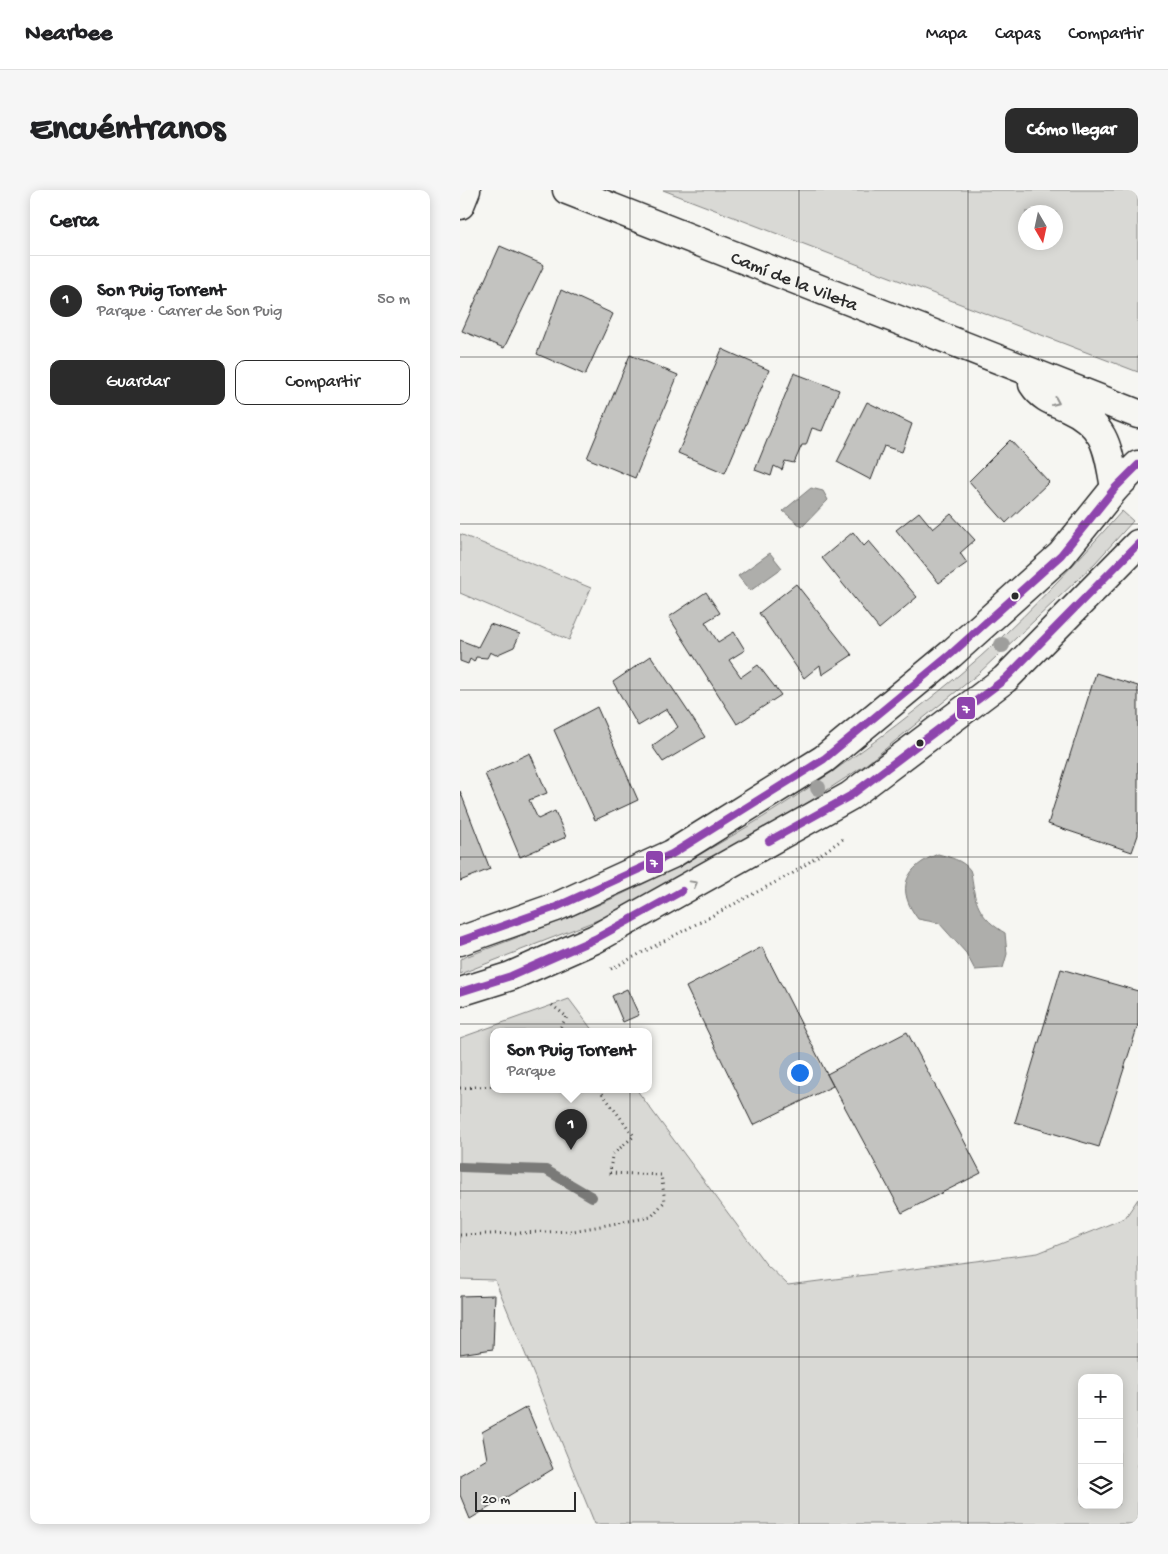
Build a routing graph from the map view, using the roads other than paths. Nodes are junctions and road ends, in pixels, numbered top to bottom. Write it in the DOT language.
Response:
graph roads {
  1 [pos="466,190"];
  2 [pos="567,190"];
  3 [pos="460,205"];
  4 [pos="1023,369"];
  5 [pos="1138,414"];
  6 [pos="1138,465"];
  7 [pos="1115,488"];
  8 [pos="1138,544"];
  9 [pos="460,941"];
  10 [pos="460,992"];
  1 -- 3 [label="street"];
  2 -- 4 [label="street, Camí de la Vileta"];
  4 -- 5 [label="street, Camí de la Vileta"];
  4 -- 7 [label="street, one-way"];
  6 -- 7 [label="street"];
  7 -- 9 [label="street"];
  10 -- 8 [label="street, one-way"];
}
